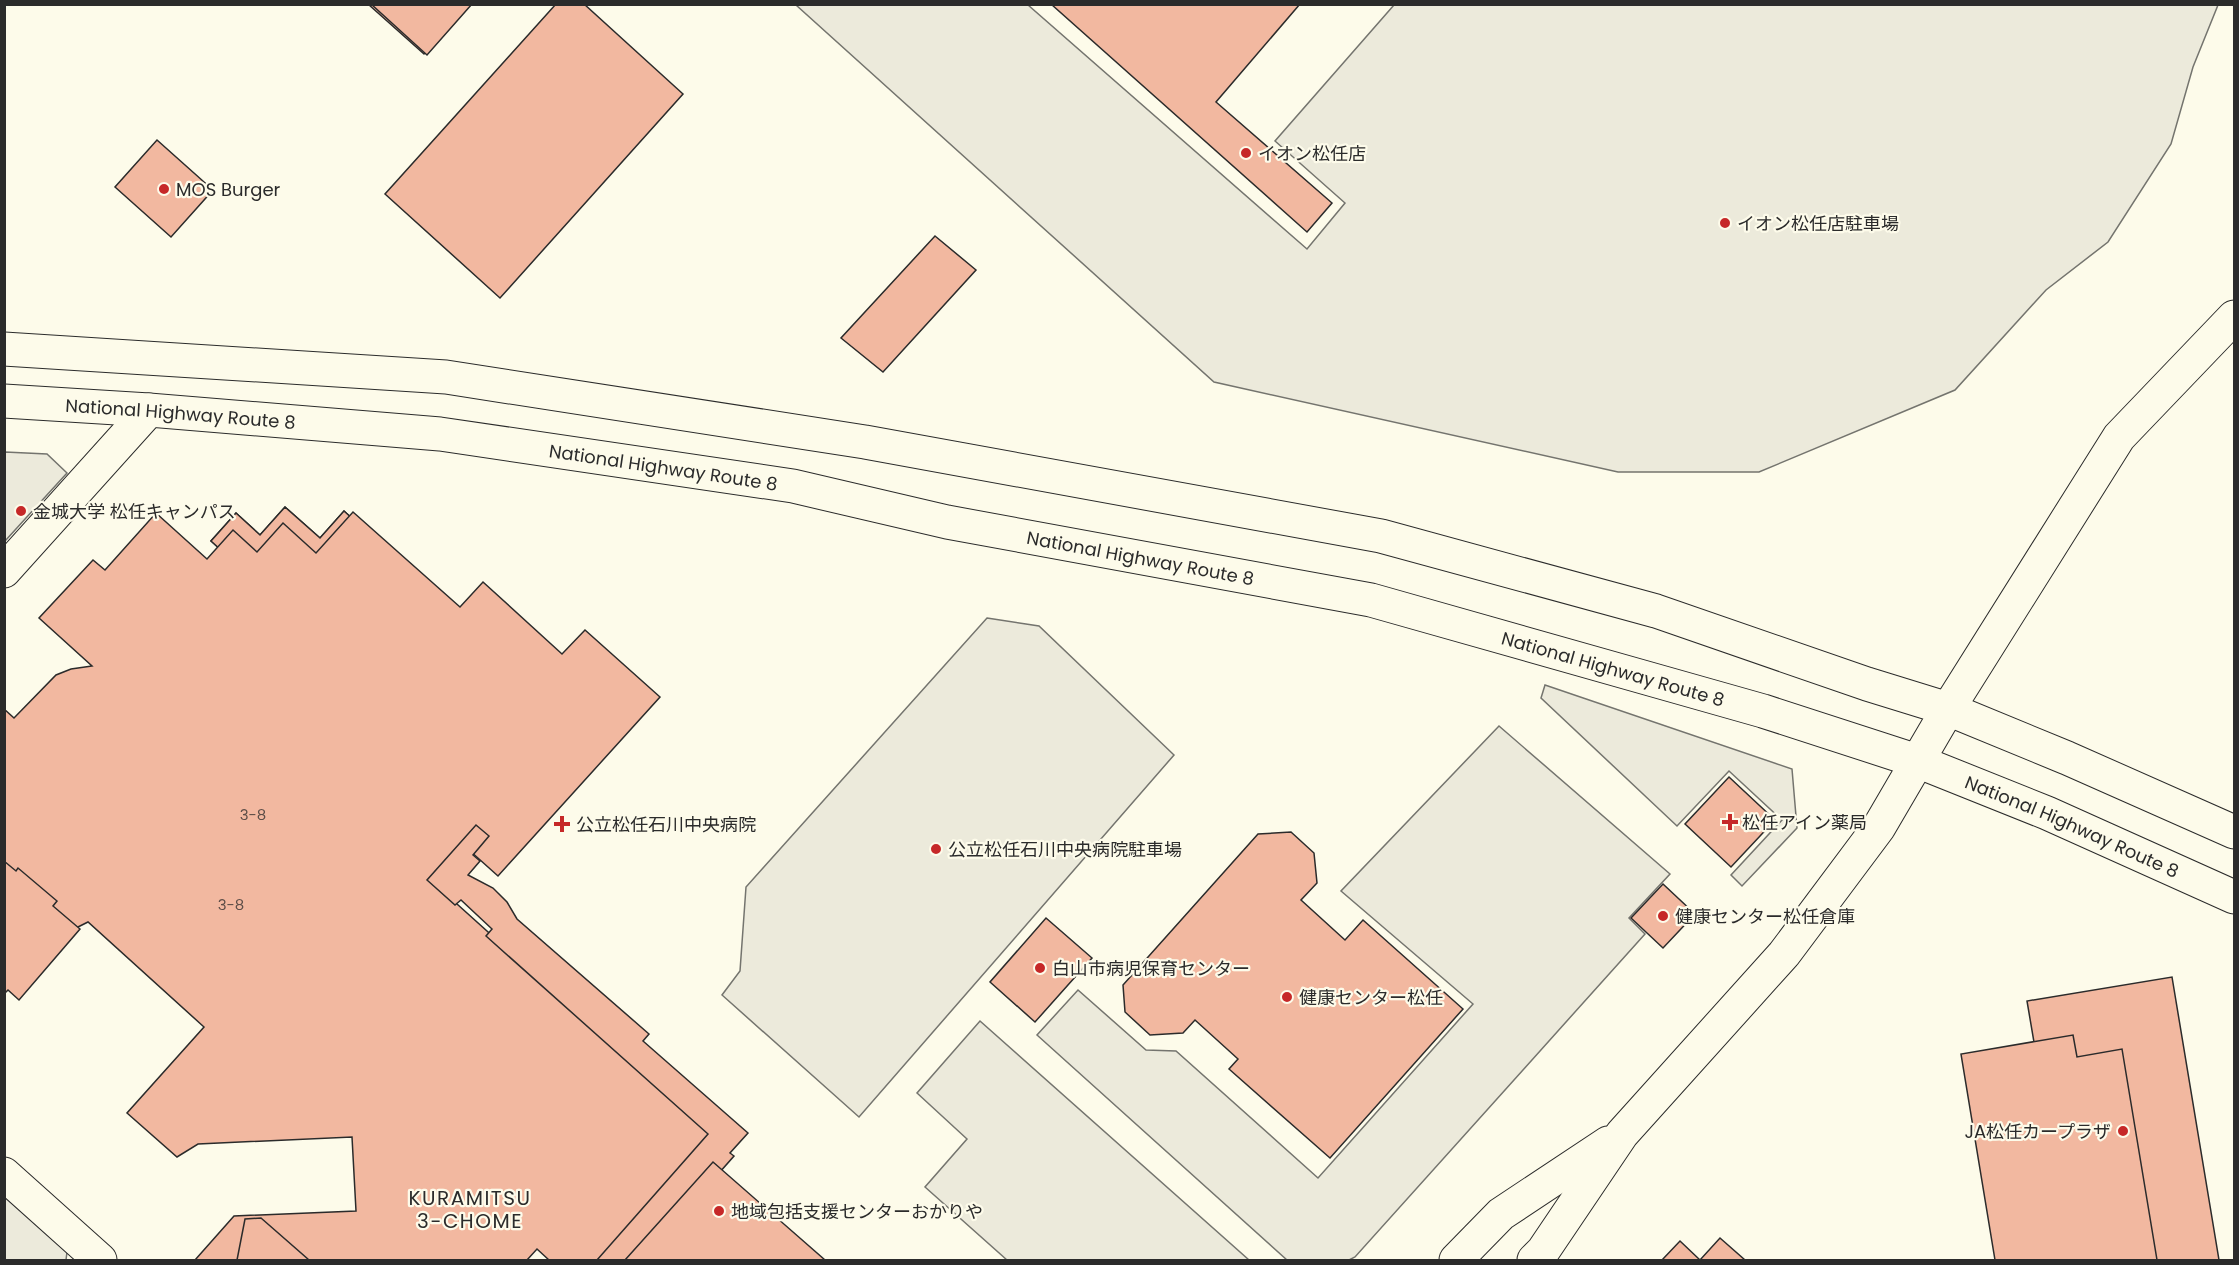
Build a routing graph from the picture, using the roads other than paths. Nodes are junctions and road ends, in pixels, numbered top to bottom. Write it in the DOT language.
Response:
graph roads {
  1 [pos="2235,317"];
  2 [pos="4,349"];
  3 [pos="4,401"];
  4 [pos="149,410"];
  5 [pos="4,571"];
  6 [pos="1948,709"];
  7 [pos="1917,761"];
  8 [pos="2235,832"];
  9 [pos="2235,897"];
  10 [pos="1622,1134"];
  11 [pos="4,1174"];
  12 [pos="98,1260"];
  13 [pos="1456,1260"];
  14 [pos="1534,1260"];
  1 -- 6 [label="main road"];
  2 -- 6 [label="main road"];
  3 -- 4 [label="main road, National Highway Route 8"];
  4 -- 5 [label="main road"];
  4 -- 7 [label="main road, National Highway Route 8"];
  6 -- 7 [label="main road"];
  6 -- 8 [label="main road"];
  7 -- 9 [label="main road, National Highway Route 8"];
  7 -- 10 [label="main road"];
  10 -- 13 [label="main road"];
  10 -- 14 [label="main road"];
  11 -- 12 [label="main road"];
}
